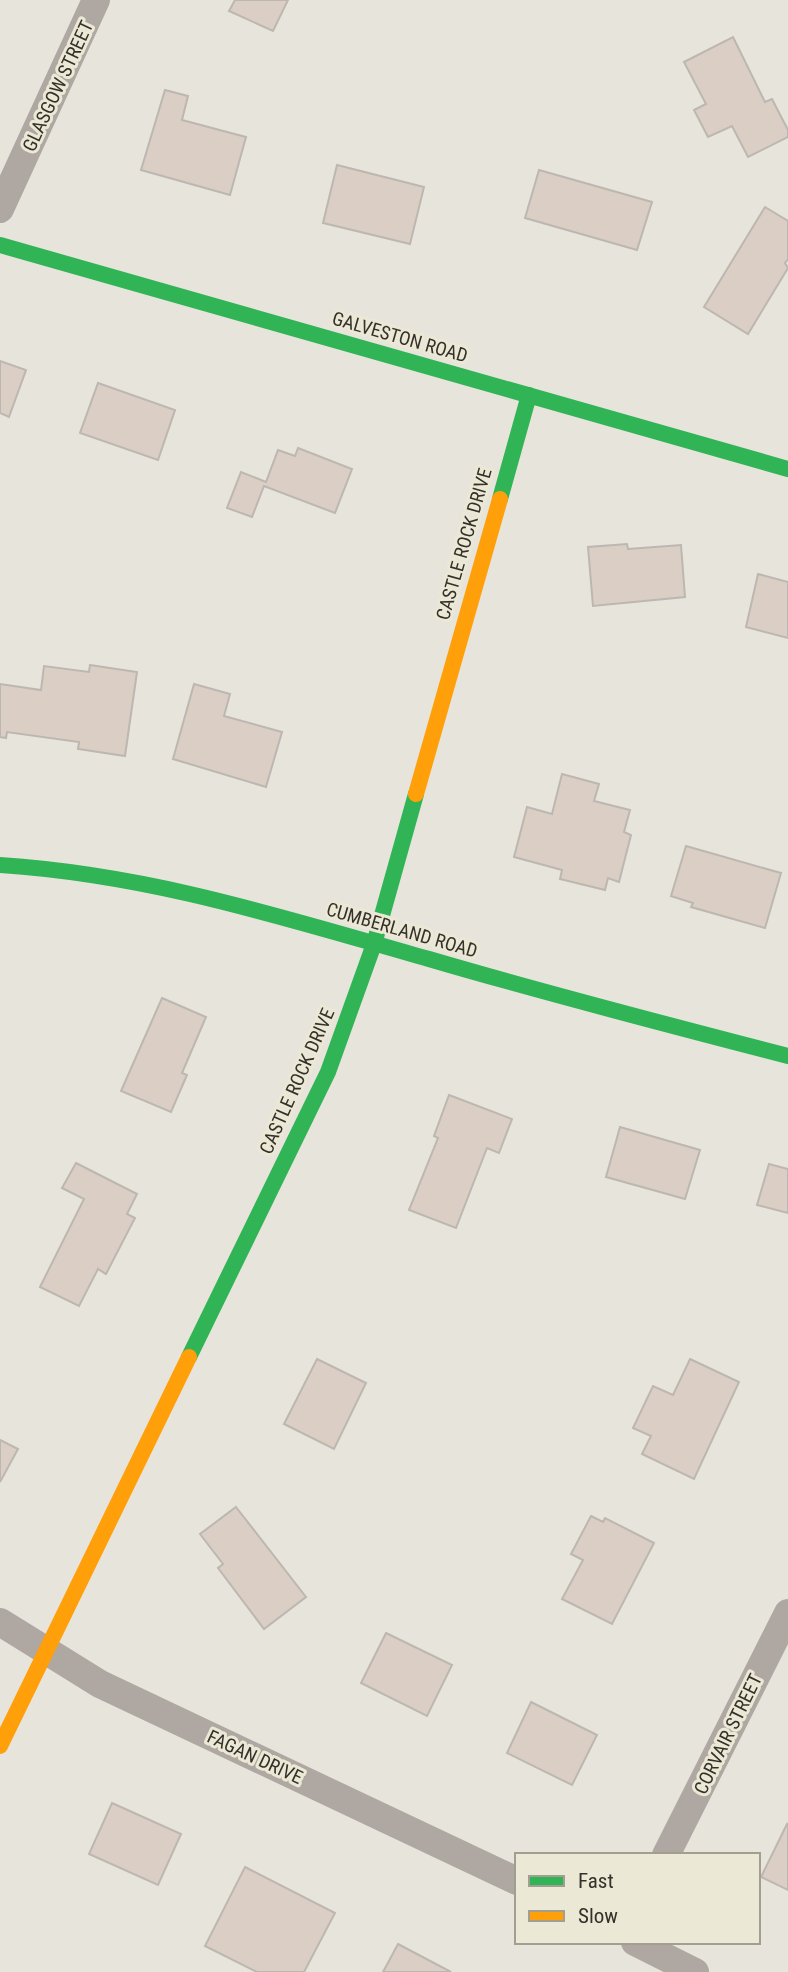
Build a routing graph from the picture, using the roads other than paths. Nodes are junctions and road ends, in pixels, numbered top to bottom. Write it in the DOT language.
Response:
graph roads {
  1 [pos="96,0"];
  2 [pos="0,209"];
  3 [pos="0,245"];
  4 [pos="529,395"];
  5 [pos="788,469"];
  6 [pos="0,865"];
  7 [pos="374,944"];
  8 [pos="788,1056"];
  9 [pos="788,1613"];
  10 [pos="0,1622"];
  11 [pos="47,1651"];
  12 [pos="0,1746"];
  13 [pos="667,1853"];
  14 [pos="515,1880"];
  15 [pos="639,1944"];
  16 [pos="695,1972"];
  1 -- 2 [label="street, GLASGOW STREET"];
  3 -- 4 [label="street, GALVESTON ROAD"];
  4 -- 5 [label="street, GALVESTON ROAD"];
  4 -- 7 [label="street, CASTLE ROCK DRIVE"];
  6 -- 7 [label="street, CUMBERLAND ROAD"];
  7 -- 8 [label="street, CUMBERLAND ROAD"];
  7 -- 11 [label="street, CASTLE ROCK DRIVE"];
  9 -- 13 [label="street, CORVAIR STREET"];
  10 -- 11 [label="street, FAGAN DRIVE"];
  11 -- 12 [label="street, CASTLE ROCK DRIVE"];
  11 -- 14 [label="street, FAGAN DRIVE"];
  15 -- 16 [label="street"];
}
